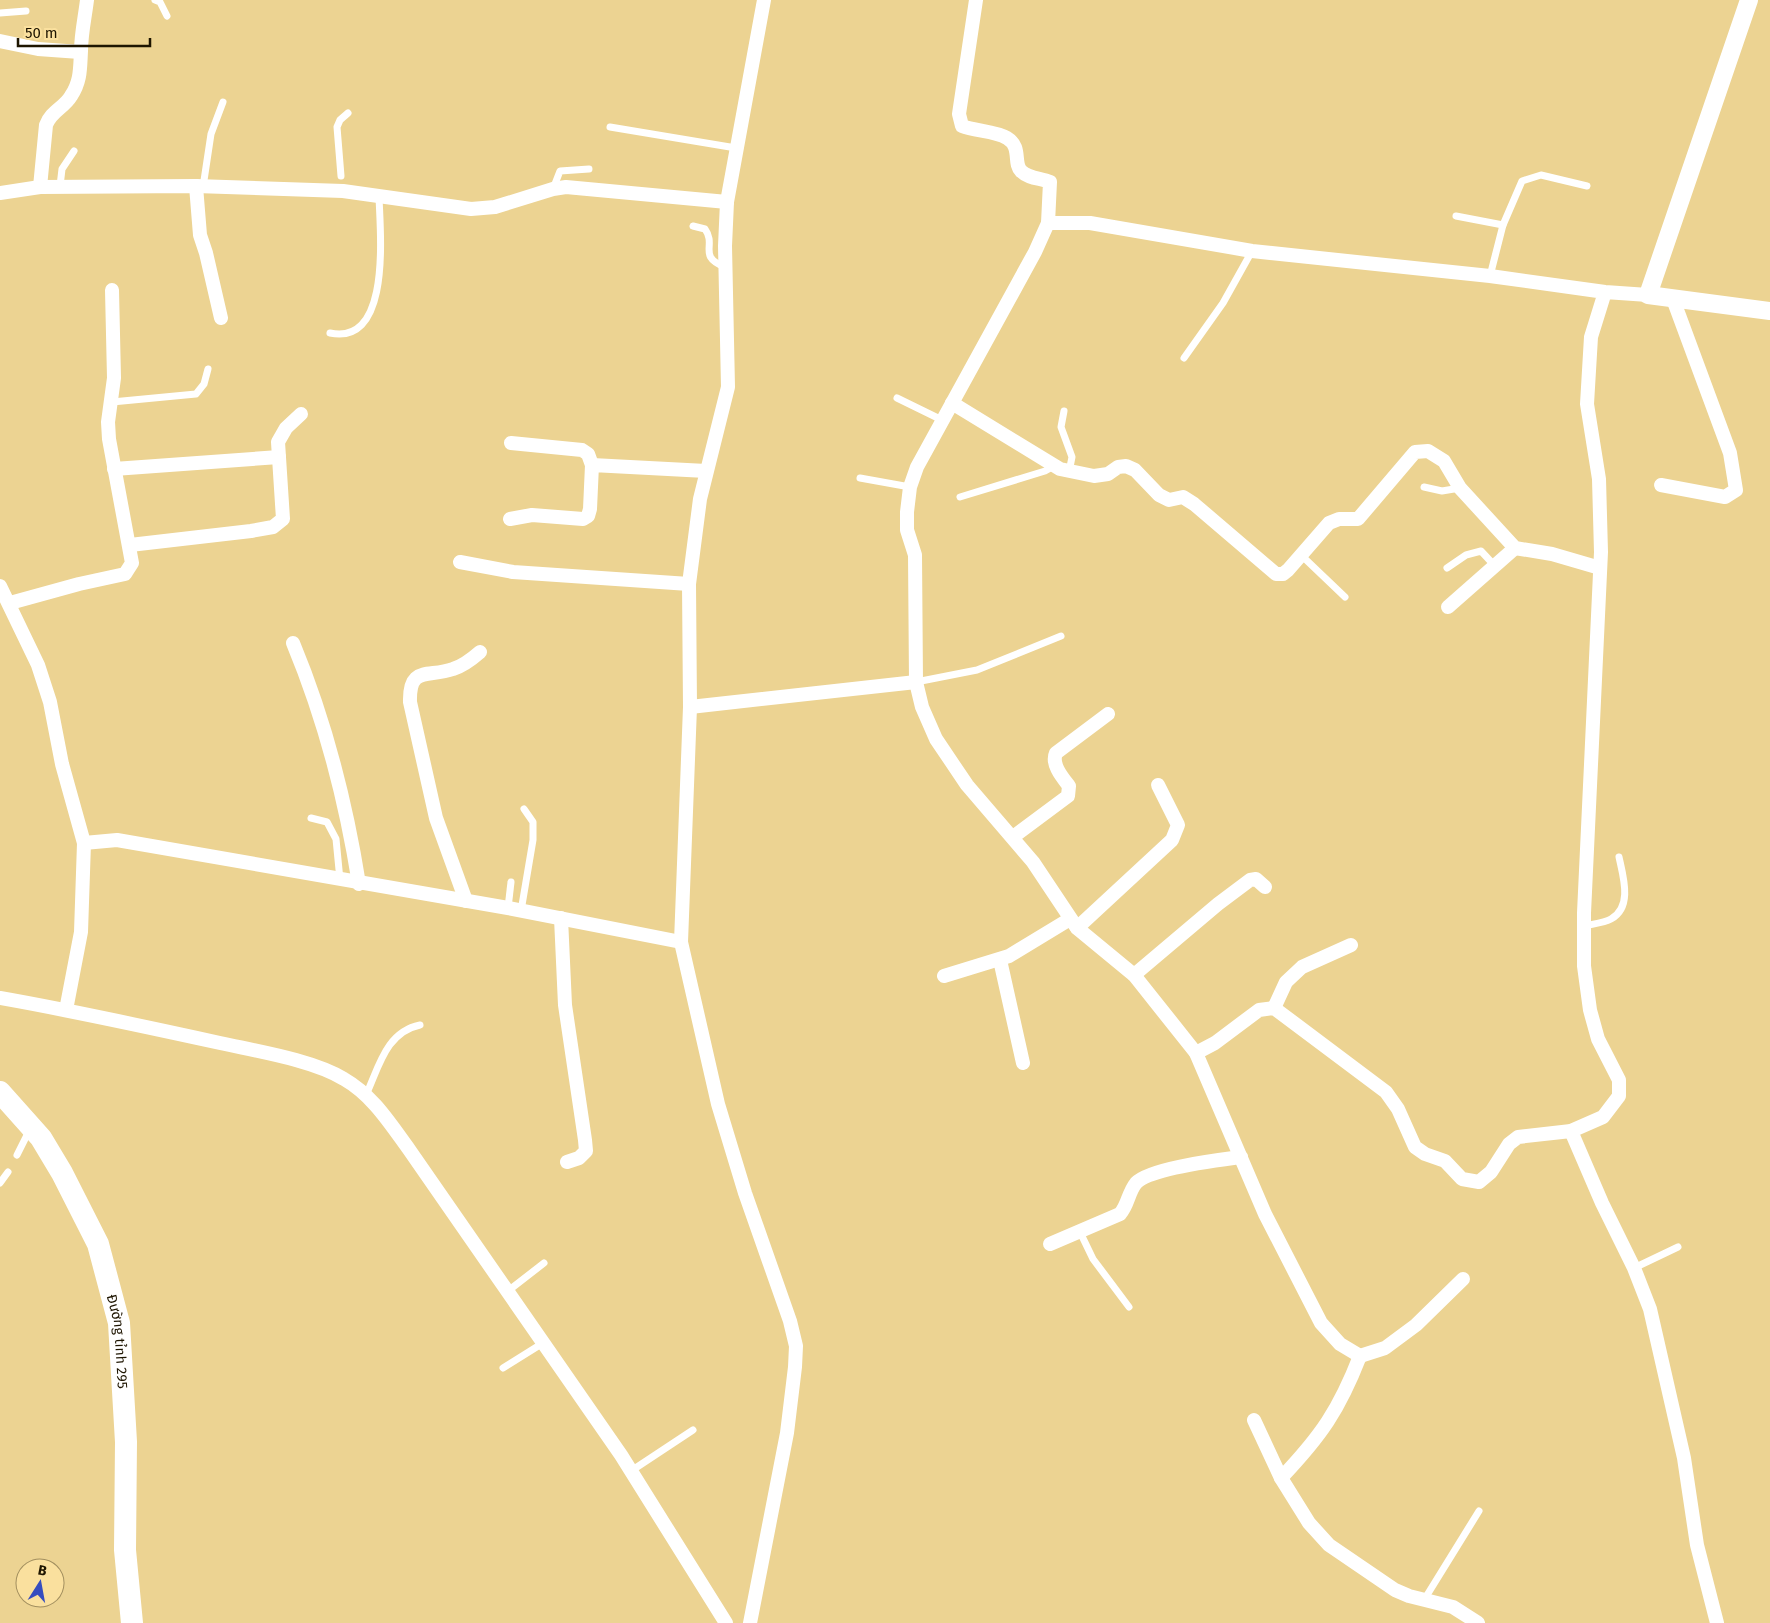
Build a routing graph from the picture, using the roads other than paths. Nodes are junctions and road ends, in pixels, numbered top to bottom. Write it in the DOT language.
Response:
graph roads {
  1 [pos="87,0"];
  2 [pos="155,0"];
  3 [pos="764,0"];
  4 [pos="976,0"];
  5 [pos="1749,0"];
  6 [pos="26,11"];
  7 [pos="0,13"];
  8 [pos="167,16"];
  9 [pos="0,41"];
  10 [pos="80,52"];
  11 [pos="223,102"];
  12 [pos="348,113"];
  13 [pos="610,127"];
  14 [pos="736,148"];
  15 [pos="74,151"];
  16 [pos="589,170"];
  17 [pos="342,184"];
  18 [pos="60,186"];
  19 [pos="200,186"];
  20 [pos="1587,186"];
  21 [pos="40,187"];
  22 [pos="553,189"];
  23 [pos="0,195"];
  24 [pos="378,195"];
  25 [pos="727,202"];
  26 [pos="1456,216"];
  27 [pos="1048,223"];
  28 [pos="1503,225"];
  29 [pos="694,226"];
  30 [pos="1252,251"];
  31 [pos="726,267"];
  32 [pos="1490,276"];
  33 [pos="112,290"];
  34 [pos="1605,292"];
  35 [pos="1648,296"];
  36 [pos="1673,299"];
  37 [pos="1770,311"];
  38 [pos="221,318"];
  39 [pos="330,334"];
  40 [pos="1184,358"];
  41 [pos="208,369"];
  42 [pos="897,398"];
  43 [pos="112,402"];
  44 [pos="952,403"];
  45 [pos="1064,411"];
  46 [pos="301,414"];
  47 [pos="942,420"];
  48 [pos="511,443"];
  49 [pos="279,457"];
  50 [pos="592,465"];
  51 [pos="1054,466"];
  52 [pos="114,469"];
  53 [pos="706,471"];
  54 [pos="1069,472"];
  55 [pos="860,478"];
  56 [pos="1661,484"];
  57 [pos="910,487"];
  58 [pos="1424,487"];
  59 [pos="1460,488"];
  60 [pos="960,497"];
  61 [pos="510,519"];
  62 [pos="130,545"];
  63 [pos="1515,548"];
  64 [pos="1301,555"];
  65 [pos="460,562"];
  66 [pos="1495,566"];
  67 [pos="1448,568"];
  68 [pos="1600,568"];
  69 [pos="690,584"];
  70 [pos="0,586"];
  71 [pos="1345,597"];
  72 [pos="10,603"];
  73 [pos="1448,607"];
  74 [pos="1061,636"];
  75 [pos="293,643"];
  76 [pos="480,652"];
  77 [pos="916,682"];
  78 [pos="690,707"];
  79 [pos="1108,714"];
  80 [pos="1158,785"];
  81 [pos="524,809"];
  82 [pos="311,818"];
  83 [pos="1013,837"];
  84 [pos="84,843"];
  85 [pos="1619,857"];
  86 [pos="340,880"];
  87 [pos="511,882"];
  88 [pos="359,884"];
  89 [pos="1265,887"];
  90 [pos="466,901"];
  91 [pos="515,910"];
  92 [pos="562,918"];
  93 [pos="1074,923"];
  94 [pos="1584,926"];
  95 [pos="681,942"];
  96 [pos="1351,945"];
  97 [pos="1000,960"];
  98 [pos="1134,975"];
  99 [pos="944,976"];
  100 [pos="0,998"];
  101 [pos="1274,1008"];
  102 [pos="66,1010"];
  103 [pos="420,1025"];
  104 [pos="1196,1053"];
  105 [pos="1023,1063"];
  106 [pos="0,1092"];
  107 [pos="366,1096"];
  108 [pos="32,1126"];
  109 [pos="1571,1131"];
  110 [pos="17,1155"];
  111 [pos="1241,1157"];
  112 [pos="567,1162"];
  113 [pos="8,1172"];
  114 [pos="0,1183"];
  115 [pos="1080,1232"];
  116 [pos="1050,1244"];
  117 [pos="1678,1246"];
  118 [pos="544,1263"];
  119 [pos="1634,1268"];
  120 [pos="1464,1279"];
  121 [pos="508,1291"];
  122 [pos="1129,1307"];
  123 [pos="543,1343"];
  124 [pos="1360,1356"];
  125 [pos="503,1368"];
  126 [pos="1254,1420"];
  127 [pos="693,1430"];
  128 [pos="631,1471"];
  129 [pos="1281,1478"];
  130 [pos="1479,1510"];
  131 [pos="1423,1600"];
  132 [pos="132,1623"];
  133 [pos="726,1623"];
  134 [pos="750,1623"];
  135 [pos="1478,1623"];
  136 [pos="1717,1623"];
  1 -- 10 [label="street"];
  2 -- 8 [label="lane"];
  3 -- 14 [label="street"];
  4 -- 27 [label="street"];
  5 -- 35 [label="street"];
  6 -- 7 [label="lane"];
  9 -- 10 [label="street"];
  10 -- 21 [label="street"];
  11 -- 19 [label="lane"];
  12 -- 17 [label="lane"];
  13 -- 14 [label="lane"];
  14 -- 25 [label="street"];
  15 -- 18 [label="lane"];
  16 -- 22 [label="lane"];
  17 -- 19 [label="street"];
  17 -- 24 [label="street"];
  18 -- 19 [label="street"];
  18 -- 21 [label="street"];
  19 -- 38 [label="street"];
  20 -- 28 [label="lane"];
  21 -- 23 [label="street"];
  22 -- 24 [label="street"];
  22 -- 25 [label="street"];
  24 -- 39 [label="lane"];
  25 -- 31 [label="street"];
  26 -- 28 [label="lane"];
  27 -- 30 [label="street"];
  27 -- 44 [label="street"];
  28 -- 32 [label="lane"];
  29 -- 31 [label="lane"];
  30 -- 32 [label="street"];
  30 -- 40 [label="lane"];
  31 -- 53 [label="street"];
  32 -- 34 [label="street"];
  33 -- 43 [label="street"];
  34 -- 35 [label="street"];
  34 -- 68 [label="street"];
  35 -- 36 [label="street"];
  36 -- 37 [label="street"];
  36 -- 56 [label="street"];
  41 -- 43 [label="lane"];
  42 -- 47 [label="lane"];
  43 -- 52 [label="street"];
  44 -- 47 [label="street"];
  44 -- 51 [label="street"];
  45 -- 54 [label="lane"];
  46 -- 49 [label="street"];
  47 -- 57 [label="street"];
  48 -- 50 [label="street"];
  49 -- 52 [label="street"];
  49 -- 62 [label="street"];
  50 -- 53 [label="street"];
  50 -- 61 [label="street"];
  51 -- 54 [label="street"];
  51 -- 60 [label="lane"];
  52 -- 62 [label="street"];
  53 -- 69 [label="street"];
  54 -- 64 [label="street"];
  55 -- 57 [label="lane"];
  57 -- 77 [label="street"];
  58 -- 59 [label="lane"];
  59 -- 63 [label="street"];
  59 -- 64 [label="street"];
  62 -- 72 [label="street"];
  63 -- 66 [label="street"];
  63 -- 68 [label="street"];
  64 -- 71 [label="lane"];
  65 -- 69 [label="street"];
  66 -- 67 [label="lane"];
  66 -- 73 [label="street"];
  68 -- 94 [label="street"];
  69 -- 78 [label="street"];
  70 -- 72 [label="street"];
  72 -- 84 [label="street"];
  74 -- 77 [label="lane"];
  75 -- 88 [label="street"];
  76 -- 90 [label="street"];
  77 -- 78 [label="street"];
  77 -- 83 [label="street"];
  78 -- 95 [label="street"];
  79 -- 83 [label="street"];
  80 -- 93 [label="street"];
  81 -- 91 [label="lane"];
  82 -- 86 [label="lane"];
  83 -- 93 [label="street"];
  84 -- 86 [label="street"];
  84 -- 102 [label="street"];
  85 -- 94 [label="lane"];
  86 -- 88 [label="street"];
  87 -- 91 [label="lane"];
  88 -- 90 [label="street"];
  89 -- 98 [label="street"];
  90 -- 91 [label="street"];
  91 -- 92 [label="street"];
  92 -- 95 [label="street"];
  92 -- 112 [label="street"];
  93 -- 97 [label="street"];
  93 -- 98 [label="street"];
  94 -- 109 [label="street"];
  95 -- 134 [label="street"];
  96 -- 101 [label="street"];
  97 -- 99 [label="street"];
  97 -- 105 [label="street"];
  98 -- 104 [label="street"];
  100 -- 102 [label="street"];
  101 -- 104 [label="street"];
  101 -- 109 [label="street"];
  102 -- 107 [label="street"];
  103 -- 107 [label="lane"];
  104 -- 111 [label="street"];
  106 -- 108 [label="main road, Đường tỉnh 295"];
  107 -- 121 [label="street"];
  108 -- 110 [label="lane"];
  108 -- 132 [label="main road, Đường tỉnh 295"];
  109 -- 119 [label="street"];
  111 -- 115 [label="street"];
  111 -- 124 [label="street"];
  113 -- 114 [label="lane"];
  115 -- 116 [label="street"];
  115 -- 122 [label="lane"];
  117 -- 119 [label="lane"];
  118 -- 121 [label="lane"];
  119 -- 136 [label="street"];
  120 -- 124 [label="street"];
  121 -- 123 [label="street"];
  123 -- 125 [label="lane"];
  123 -- 128 [label="street"];
  124 -- 129 [label="street"];
  126 -- 129 [label="street"];
  127 -- 128 [label="lane"];
  128 -- 133 [label="street"];
  129 -- 131 [label="street"];
  130 -- 131 [label="lane"];
  131 -- 135 [label="street"];
}
